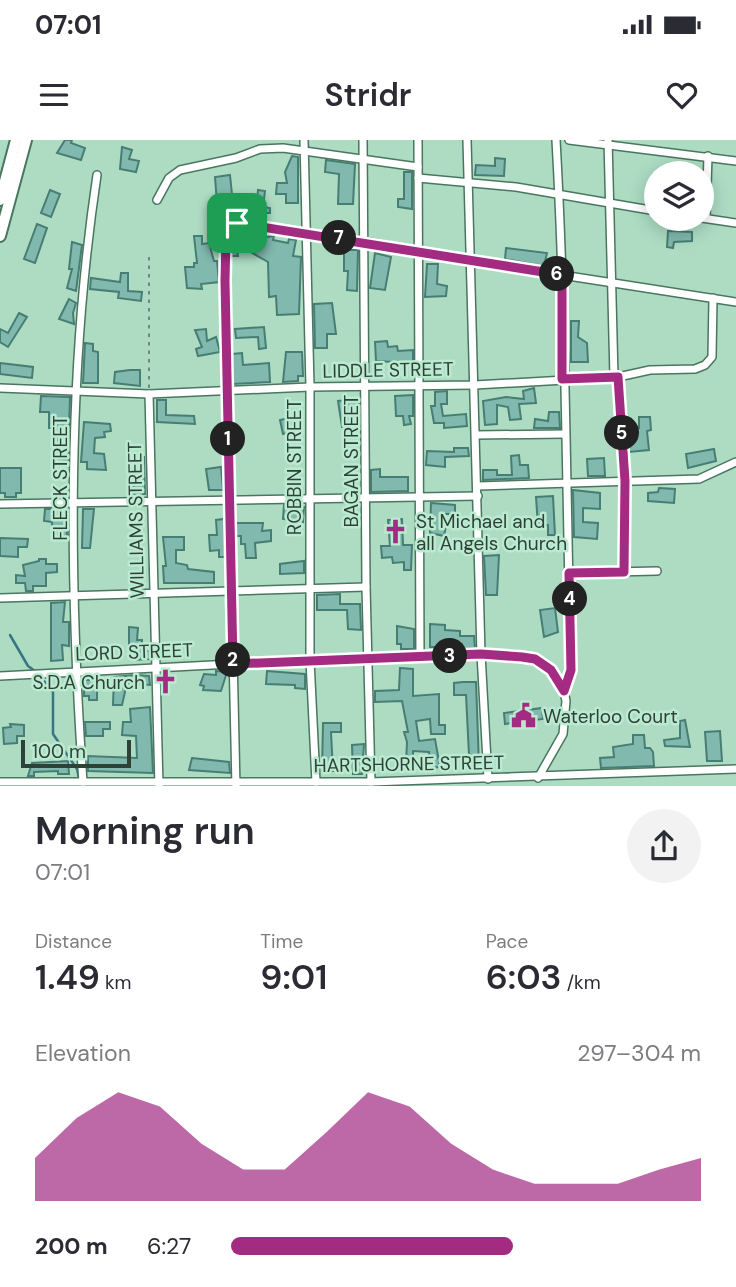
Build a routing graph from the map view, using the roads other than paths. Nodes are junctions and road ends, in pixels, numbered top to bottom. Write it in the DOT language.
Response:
graph roads {
  1 [pos="16,140"];
  2 [pos="26,140"];
  3 [pos="304,140"];
  4 [pos="363,140"];
  5 [pos="418,140"];
  6 [pos="467,140"];
  7 [pos="556,140"];
  8 [pos="569,140"];
  9 [pos="608,143"];
  10 [pos="304,151"];
  11 [pos="708,156"];
  12 [pos="363,161"];
  13 [pos="708,161"];
  14 [pos="736,161"];
  15 [pos="418,167"];
  16 [pos="97,176"];
  17 [pos="418,178"];
  18 [pos="468,181"];
  19 [pos="559,195"];
  20 [pos="0,200"];
  21 [pos="157,200"];
  22 [pos="612,205"];
  23 [pos="644,209"];
  24 [pos="714,220"];
  25 [pos="736,223"];
  26 [pos="306,235"];
  27 [pos="0,236"];
  28 [pos="363,241"];
  29 [pos="417,250"];
  30 [pos="472,261"];
  31 [pos="562,275"];
  32 [pos="612,283"];
  33 [pos="713,298"];
  34 [pos="736,302"];
  35 [pos="616,377"];
  36 [pos="562,379"];
  37 [pos="475,385"];
  38 [pos="420,386"];
  39 [pos="310,387"];
  40 [pos="366,387"];
  41 [pos="0,388"];
  42 [pos="76,391"];
  43 [pos="228,391"];
  44 [pos="149,394"];
  45 [pos="565,434"];
  46 [pos="476,435"];
  47 [pos="736,462"];
  48 [pos="625,481"];
  49 [pos="568,485"];
  50 [pos="478,486"];
  51 [pos="478,496"];
  52 [pos="421,498"];
  53 [pos="228,500"];
  54 [pos="308,500"];
  55 [pos="367,500"];
  56 [pos="152,501"];
  57 [pos="74,502"];
  58 [pos="0,504"];
  59 [pos="657,571"];
  60 [pos="624,572"];
  61 [pos="569,573"];
  62 [pos="366,587"];
  63 [pos="312,588"];
  64 [pos="232,589"];
  65 [pos="154,592"];
  66 [pos="76,596"];
  67 [pos="0,598"];
  68 [pos="481,654"];
  69 [pos="420,658"];
  70 [pos="367,659"];
  71 [pos="310,660"];
  72 [pos="233,664"];
  73 [pos="155,667"];
  74 [pos="77,671"];
  75 [pos="0,676"];
  76 [pos="564,691"];
  77 [pos="736,769"];
  78 [pos="0,772"];
  79 [pos="538,778"];
  80 [pos="488,779"];
  81 [pos="316,782"];
  82 [pos="371,782"];
  83 [pos="0,783"];
  84 [pos="78,783"];
  85 [pos="236,783"];
  86 [pos="159,784"];
  1 -- 20 [label="highway"];
  2 -- 27 [label="highway"];
  3 -- 10 [label="street, ROBBIN STREET"];
  4 -- 12 [label="street, BAGAN STREET"];
  5 -- 15 [label="street"];
  6 -- 18 [label="street"];
  7 -- 19 [label="street"];
  8 -- 9 [label="street"];
  9 -- 11 [label="street"];
  9 -- 22 [label="street"];
  10 -- 12 [label="street"];
  10 -- 21 [label="street"];
  10 -- 26 [label="street, ROBBIN STREET"];
  11 -- 13 [label="street"];
  11 -- 14 [label="street"];
  12 -- 15 [label="street"];
  12 -- 28 [label="street, BAGAN STREET"];
  15 -- 17 [label="street"];
  16 -- 42 [label="street, FLECK STREET"];
  17 -- 18 [label="street"];
  17 -- 29 [label="street"];
  18 -- 19 [label="street"];
  18 -- 30 [label="street"];
  19 -- 22 [label="street"];
  19 -- 31 [label="street"];
  22 -- 23 [label="street"];
  22 -- 32 [label="street"];
  24 -- 25 [label="street"];
  26 -- 28 [label="street"];
  26 -- 39 [label="street, ROBBIN STREET"];
  26 -- 43 [label="street"];
  28 -- 29 [label="street"];
  28 -- 40 [label="street, BAGAN STREET"];
  29 -- 30 [label="street"];
  29 -- 38 [label="street"];
  30 -- 31 [label="street"];
  30 -- 37 [label="street"];
  31 -- 32 [label="street"];
  31 -- 36 [label="street"];
  32 -- 33 [label="street"];
  32 -- 35 [label="street"];
  33 -- 34 [label="street"];
  33 -- 35 [label="street, LIDDLE STREET"];
  35 -- 36 [label="street, LIDDLE STREET"];
  35 -- 48 [label="street"];
  36 -- 37 [label="street, LIDDLE STREET"];
  36 -- 45 [label="street"];
  37 -- 38 [label="street, LIDDLE STREET"];
  37 -- 46 [label="street"];
  38 -- 40 [label="street, LIDDLE STREET"];
  38 -- 52 [label="street"];
  39 -- 40 [label="street, LIDDLE STREET"];
  39 -- 43 [label="street, LIDDLE STREET"];
  39 -- 54 [label="street, ROBBIN STREET"];
  40 -- 55 [label="street, BAGAN STREET"];
  41 -- 42 [label="street, LIDDLE STREET"];
  42 -- 44 [label="street, LIDDLE STREET"];
  42 -- 57 [label="street, FLECK STREET"];
  43 -- 44 [label="street, LIDDLE STREET"];
  43 -- 53 [label="street"];
  44 -- 56 [label="street, WILLIAMS STREET"];
  45 -- 46 [label="street"];
  45 -- 49 [label="street"];
  46 -- 50 [label="street"];
  47 -- 48 [label="street"];
  48 -- 49 [label="street"];
  48 -- 60 [label="street"];
  49 -- 50 [label="street"];
  49 -- 61 [label="street"];
  50 -- 51 [label="street"];
  51 -- 52 [label="street"];
  51 -- 68 [label="street"];
  52 -- 55 [label="street"];
  52 -- 69 [label="street"];
  53 -- 54 [label="street"];
  53 -- 56 [label="street"];
  53 -- 64 [label="street"];
  54 -- 55 [label="street"];
  54 -- 63 [label="street, ROBBIN STREET"];
  55 -- 62 [label="street, BAGAN STREET"];
  56 -- 57 [label="street"];
  56 -- 65 [label="street, WILLIAMS STREET"];
  57 -- 58 [label="street"];
  57 -- 66 [label="street, FLECK STREET"];
  59 -- 60 [label="street"];
  60 -- 61 [label="street"];
  61 -- 76 [label="street"];
  62 -- 63 [label="street"];
  62 -- 70 [label="street, BAGAN STREET"];
  63 -- 64 [label="street"];
  63 -- 71 [label="street, ROBBIN STREET"];
  64 -- 65 [label="street"];
  64 -- 72 [label="street"];
  65 -- 66 [label="street"];
  65 -- 73 [label="street, WILLIAMS STREET"];
  66 -- 67 [label="street"];
  66 -- 74 [label="street, FLECK STREET"];
  68 -- 69 [label="street, LORD STREET"];
  68 -- 76 [label="street, LORD STREET"];
  68 -- 80 [label="street"];
  69 -- 70 [label="street, LORD STREET"];
  70 -- 71 [label="street, LORD STREET"];
  70 -- 82 [label="street, BAGAN STREET"];
  71 -- 72 [label="street, LORD STREET"];
  71 -- 81 [label="street, ROBBIN STREET"];
  72 -- 73 [label="street, LORD STREET"];
  72 -- 85 [label="street"];
  73 -- 74 [label="street, LORD STREET"];
  73 -- 86 [label="street, WILLIAMS STREET"];
  74 -- 75 [label="street, LORD STREET"];
  74 -- 84 [label="street, FLECK STREET"];
  76 -- 79 [label="street"];
  77 -- 79 [label="street, HARTSHORNE STREET"];
  78 -- 83 [label="street"];
  79 -- 80 [label="street, HARTSHORNE STREET"];
  80 -- 82 [label="street, HARTSHORNE STREET"];
  81 -- 82 [label="street, HARTSHORNE STREET"];
  81 -- 85 [label="street, HARTSHORNE STREET"];
  83 -- 84 [label="street, HARTSHORNE STREET"];
  84 -- 86 [label="street, HARTSHORNE STREET"];
  85 -- 86 [label="street, HARTSHORNE STREET"];
}
